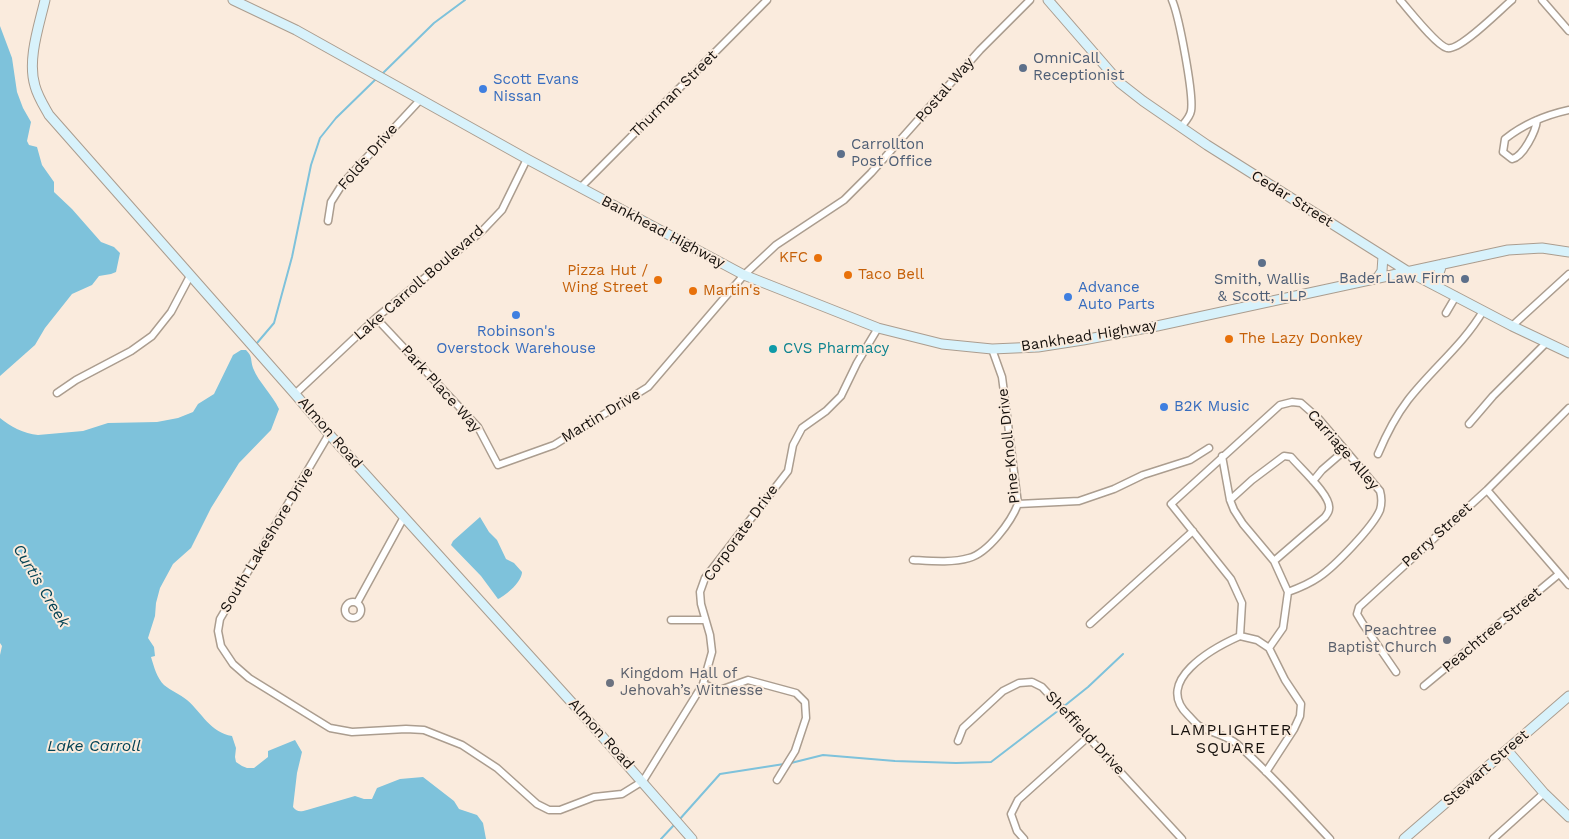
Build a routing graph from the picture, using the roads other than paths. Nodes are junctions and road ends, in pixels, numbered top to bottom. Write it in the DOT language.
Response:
graph roads {
  1 [pos="45,0"];
  2 [pos="233,0"];
  3 [pos="767,0"];
  4 [pos="1030,0"];
  5 [pos="1048,0"];
  6 [pos="1172,0"];
  7 [pos="1400,0"];
  8 [pos="1512,0"];
  9 [pos="1542,0"];
  10 [pos="1569,31"];
  11 [pos="420,100"];
  12 [pos="1569,110"];
  13 [pos="1537,120"];
  14 [pos="1181,127"];
  15 [pos="527,159"];
  16 [pos="580,188"];
  17 [pos="328,221"];
  18 [pos="1569,252"];
  19 [pos="1383,256"];
  20 [pos="1442,264"];
  21 [pos="1407,271"];
  22 [pos="1569,274"];
  23 [pos="744,275"];
  24 [pos="190,276"];
  25 [pos="1378,277"];
  26 [pos="1439,287"];
  27 [pos="1456,296"];
  28 [pos="1483,311"];
  29 [pos="1446,314"];
  30 [pos="376,318"];
  31 [pos="1512,326"];
  32 [pos="878,328"];
  33 [pos="1546,343"];
  34 [pos="992,348"];
  35 [pos="1569,353"];
  36 [pos="57,393"];
  37 [pos="296,394"];
  38 [pos="1569,408"];
  39 [pos="1469,424"];
  40 [pos="329,434"];
  41 [pos="1208,448"];
  42 [pos="1344,451"];
  43 [pos="1378,454"];
  44 [pos="1222,456"];
  45 [pos="498,465"];
  46 [pos="1312,481"];
  47 [pos="1487,490"];
  48 [pos="1230,500"];
  49 [pos="1018,504"];
  50 [pos="404,517"];
  51 [pos="1193,531"];
  52 [pos="913,560"];
  53 [pos="1274,561"];
  54 [pos="1559,574"];
  55 [pos="1569,585"];
  56 [pos="1288,592"];
  57 [pos="357,603"];
  58 [pos="671,620"];
  59 [pos="705,620"];
  60 [pos="1090,624"];
  61 [pos="1240,636"];
  62 [pos="1269,648"];
  63 [pos="1396,672"];
  64 [pos="703,684"];
  65 [pos="1424,686"];
  66 [pos="1569,696"];
  67 [pos="1088,737"];
  68 [pos="958,741"];
  69 [pos="1507,750"];
  70 [pos="1266,772"];
  71 [pos="777,780"];
  72 [pos="643,781"];
  73 [pos="1544,792"];
  74 [pos="1569,818"];
  75 [pos="692,839"];
  76 [pos="1024,839"];
  77 [pos="1182,839"];
  78 [pos="1330,839"];
  79 [pos="1404,839"];
  80 [pos="1493,839"];
  1 -- 24 [label="street, Almon Road"];
  2 -- 11 [label="street, Bankhead Highway"];
  3 -- 16 [label="street, Thurman Street"];
  4 -- 23 [label="street, Postal Way"];
  5 -- 14 [label="street, Cedar Street"];
  6 -- 14 [label="street"];
  7 -- 8 [label="street"];
  9 -- 10 [label="street"];
  11 -- 15 [label="street, Bankhead Highway"];
  11 -- 17 [label="street, Folds Drive"];
  12 -- 13 [label="street"];
  13 -- 13 [label="street"];
  14 -- 19 [label="street, Cedar Street"];
  15 -- 16 [label="street, Bankhead Highway"];
  15 -- 30 [label="street, Lake Carroll Boulevard"];
  16 -- 23 [label="street, Bankhead Highway"];
  18 -- 20 [label="street, Bankhead Highway"];
  19 -- 21 [label="street, Cedar Street"];
  19 -- 25 [label="street"];
  20 -- 21 [label="street, Bankhead Highway"];
  20 -- 26 [label="street"];
  21 -- 25 [label="street, Bankhead Highway"];
  21 -- 26 [label="street, Cedar Street"];
  22 -- 31 [label="street"];
  23 -- 32 [label="street, Bankhead Highway"];
  23 -- 45 [label="street, Martin Drive"];
  24 -- 36 [label="street"];
  24 -- 37 [label="street, Almon Road"];
  25 -- 34 [label="street, Bankhead Highway"];
  26 -- 27 [label="street, Cedar Street"];
  27 -- 28 [label="street, Cedar Street"];
  27 -- 29 [label="street"];
  28 -- 31 [label="street, Cedar Street"];
  28 -- 43 [label="street"];
  30 -- 37 [label="street, Lake Carroll Boulevard"];
  30 -- 45 [label="street, Park Place Way"];
  31 -- 33 [label="street, Cedar Street"];
  32 -- 34 [label="street, Bankhead Highway"];
  32 -- 59 [label="street, Corporate Drive"];
  33 -- 35 [label="street, Cedar Street"];
  33 -- 39 [label="street"];
  34 -- 49 [label="street, Pine Knoll Drive"];
  37 -- 40 [label="street, Almon Road"];
  38 -- 47 [label="street, Perry Street"];
  40 -- 50 [label="street, Almon Road"];
  40 -- 72 [label="street, South Lakeshore Drive"];
  41 -- 49 [label="street"];
  42 -- 44 [label="street, Carriage Alley"];
  42 -- 46 [label="street"];
  42 -- 56 [label="street, Carriage Alley"];
  44 -- 48 [label="street"];
  44 -- 51 [label="street, Carriage Alley"];
  46 -- 48 [label="street"];
  46 -- 53 [label="street"];
  47 -- 54 [label="street"];
  47 -- 63 [label="street, Perry Street"];
  48 -- 53 [label="street"];
  49 -- 52 [label="street, Pine Knoll Drive"];
  50 -- 57 [label="street"];
  50 -- 72 [label="street, Almon Road"];
  51 -- 60 [label="street"];
  51 -- 61 [label="street"];
  53 -- 56 [label="street"];
  54 -- 55 [label="street"];
  54 -- 65 [label="street, Peachtree Street"];
  56 -- 62 [label="street"];
  58 -- 59 [label="street"];
  59 -- 64 [label="street, Corporate Drive"];
  61 -- 62 [label="street"];
  61 -- 70 [label="street"];
  62 -- 70 [label="street"];
  64 -- 71 [label="street"];
  64 -- 72 [label="street, Corporate Drive"];
  66 -- 69 [label="street, Stewart Street"];
  67 -- 68 [label="street, Sheffield Drive"];
  67 -- 76 [label="street"];
  67 -- 77 [label="street, Sheffield Drive"];
  69 -- 73 [label="street"];
  69 -- 79 [label="street, Stewart Street"];
  70 -- 78 [label="street"];
  72 -- 75 [label="street, Almon Road"];
  73 -- 74 [label="street"];
  73 -- 80 [label="street"];
}
